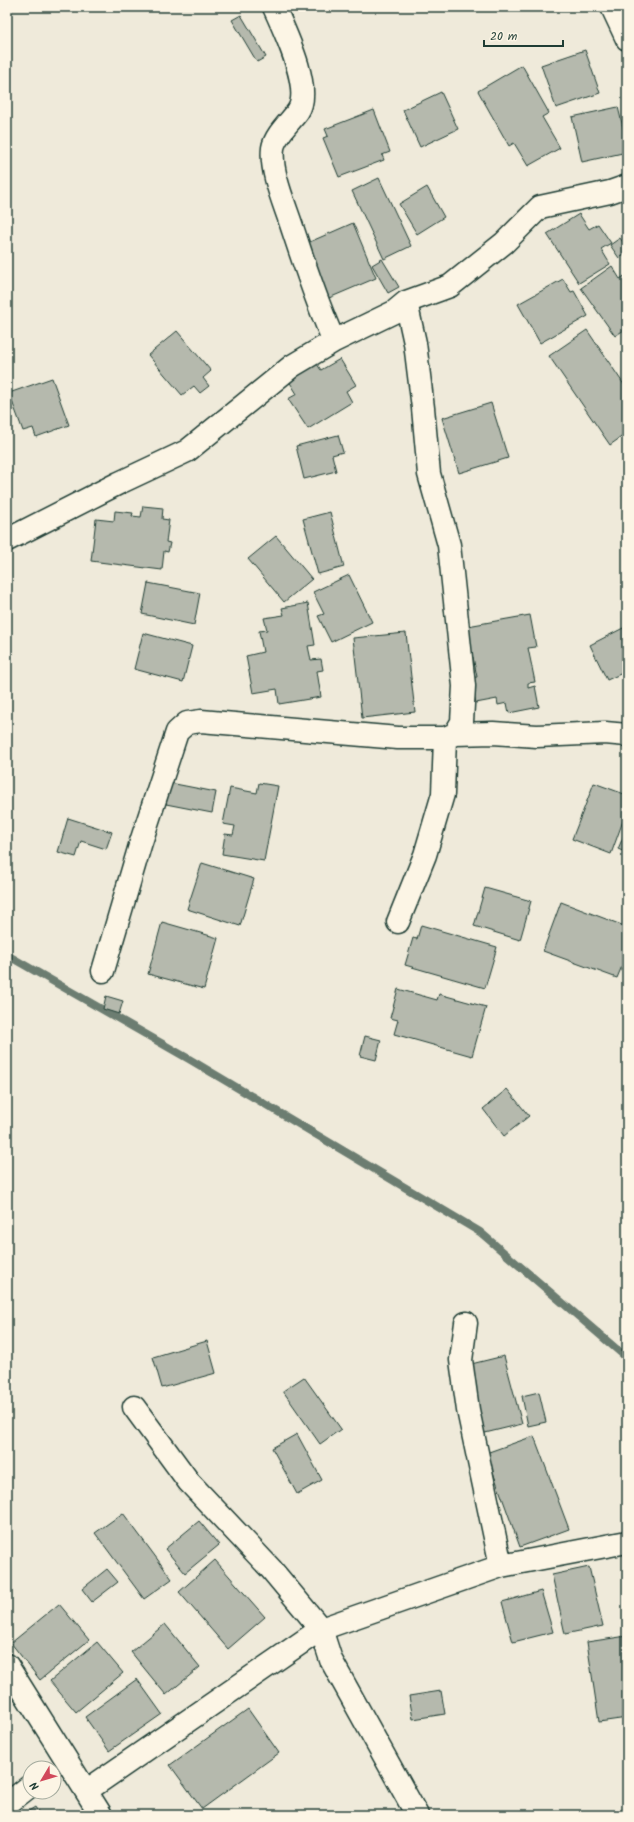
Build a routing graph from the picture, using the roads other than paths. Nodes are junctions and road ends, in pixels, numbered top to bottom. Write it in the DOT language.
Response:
graph roads {
  1 [pos="274,7"];
  2 [pos="612,7"];
  3 [pos="627,39"];
  4 [pos="627,186"];
  5 [pos="406,302"];
  6 [pos="334,341"];
  7 [pos="7,540"];
  8 [pos="627,735"];
  9 [pos="450,736"];
  10 [pos="398,922"];
  11 [pos="103,971"];
  12 [pos="466,1323"];
  13 [pos="134,1407"];
  14 [pos="627,1542"];
  15 [pos="501,1566"];
  16 [pos="321,1629"];
  17 [pos="7,1665"];
  18 [pos="58,1760"];
  19 [pos="62,1766"];
  20 [pos="86,1791"];
  21 [pos="22,1792"];
  22 [pos="7,1804"];
  23 [pos="101,1815"];
  24 [pos="417,1815"];
  1 -- 6 [label="street"];
  2 -- 3 [label="street"];
  4 -- 5 [label="street"];
  5 -- 6 [label="street"];
  5 -- 9 [label="street"];
  6 -- 7 [label="street"];
  8 -- 9 [label="street"];
  9 -- 10 [label="street"];
  9 -- 11 [label="street"];
  12 -- 15 [label="street"];
  13 -- 16 [label="street"];
  14 -- 15 [label="street"];
  15 -- 16 [label="street"];
  16 -- 20 [label="street"];
  16 -- 24 [label="street"];
  17 -- 18 [label="street"];
  19 -- 20 [label="street"];
  20 -- 23 [label="street"];
  21 -- 22 [label="street"];
}
